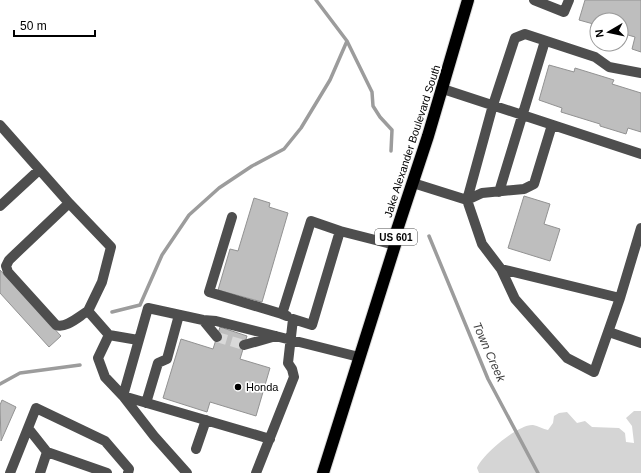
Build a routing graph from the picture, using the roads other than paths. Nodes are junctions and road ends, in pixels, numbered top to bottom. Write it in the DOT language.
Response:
graph roads {
  1 [pos="468,0"];
  2 [pos="534,0"];
  3 [pos="569,0"];
  4 [pos="545,41"];
  5 [pos="641,72"];
  6 [pos="442,89"];
  7 [pos="493,105"];
  8 [pos="522,115"];
  9 [pos="0,125"];
  10 [pos="552,125"];
  11 [pos="641,154"];
  12 [pos="39,170"];
  13 [pos="413,183"];
  14 [pos="499,192"];
  15 [pos="466,200"];
  16 [pos="68,203"];
  17 [pos="0,206"];
  18 [pos="232,217"];
  19 [pos="641,228"];
  20 [pos="340,231"];
  21 [pos="395,245"];
  22 [pos="502,268"];
  23 [pos="620,298"];
  24 [pos="88,311"];
  25 [pos="282,314"];
  26 [pos="179,315"];
  27 [pos="293,319"];
  28 [pos="203,320"];
  29 [pos="609,332"];
  30 [pos="109,335"];
  31 [pos="276,336"];
  32 [pos="217,337"];
  33 [pos="138,340"];
  34 [pos="290,340"];
  35 [pos="641,344"];
  36 [pos="244,345"];
  37 [pos="359,357"];
  38 [pos="123,396"];
  39 [pos="146,403"];
  40 [pos="206,420"];
  41 [pos="28,428"];
  42 [pos="270,439"];
  43 [pos="196,450"];
  44 [pos="46,452"];
  45 [pos="10,473"];
  46 [pos="41,473"];
  47 [pos="107,473"];
  48 [pos="128,473"];
  49 [pos="187,473"];
  50 [pos="256,473"];
  51 [pos="324,473"];
  1 -- 6 [label="highway, Jake Alexander Boulevard South / US 601"];
  2 -- 3 [label="lane"];
  4 -- 5 [label="lane"];
  4 -- 7 [label="lane"];
  4 -- 8 [label="lane"];
  6 -- 7 [label="lane"];
  6 -- 13 [label="highway, Jake Alexander Boulevard South / US 601"];
  7 -- 8 [label="lane"];
  7 -- 15 [label="lane"];
  8 -- 10 [label="lane"];
  8 -- 14 [label="lane"];
  9 -- 12 [label="lane"];
  10 -- 11 [label="lane"];
  10 -- 14 [label="lane"];
  12 -- 16 [label="lane"];
  12 -- 17 [label="lane"];
  13 -- 15 [label="lane"];
  13 -- 21 [label="highway, Jake Alexander Boulevard South / US 601"];
  14 -- 15 [label="lane"];
  15 -- 22 [label="lane"];
  16 -- 24 [label="lane"];
  16 -- 24 [label="lane"];
  18 -- 25 [label="lane"];
  19 -- 23 [label="lane"];
  20 -- 21 [label="lane"];
  20 -- 25 [label="lane"];
  20 -- 27 [label="lane"];
  21 -- 37 [label="highway, Jake Alexander Boulevard South / US 601"];
  22 -- 23 [label="lane"];
  22 -- 29 [label="lane"];
  23 -- 29 [label="lane"];
  24 -- 30 [label="lane"];
  25 -- 27 [label="lane"];
  26 -- 28 [label="lane"];
  26 -- 33 [label="lane"];
  26 -- 39 [label="lane"];
  27 -- 34 [label="lane"];
  28 -- 31 [label="lane"];
  28 -- 32 [label="lane"];
  29 -- 35 [label="lane"];
  30 -- 33 [label="lane"];
  30 -- 38 [label="lane"];
  31 -- 34 [label="lane"];
  31 -- 36 [label="lane"];
  33 -- 38 [label="lane"];
  34 -- 37 [label="lane"];
  34 -- 42 [label="lane"];
  37 -- 51 [label="highway, Jake Alexander Boulevard South / US 601"];
  38 -- 39 [label="lane"];
  38 -- 49 [label="lane"];
  39 -- 40 [label="lane"];
  40 -- 42 [label="lane"];
  40 -- 43 [label="lane"];
  41 -- 44 [label="lane"];
  41 -- 45 [label="lane"];
  41 -- 48 [label="lane"];
  42 -- 50 [label="lane"];
  44 -- 46 [label="lane"];
  44 -- 47 [label="lane"];
}
